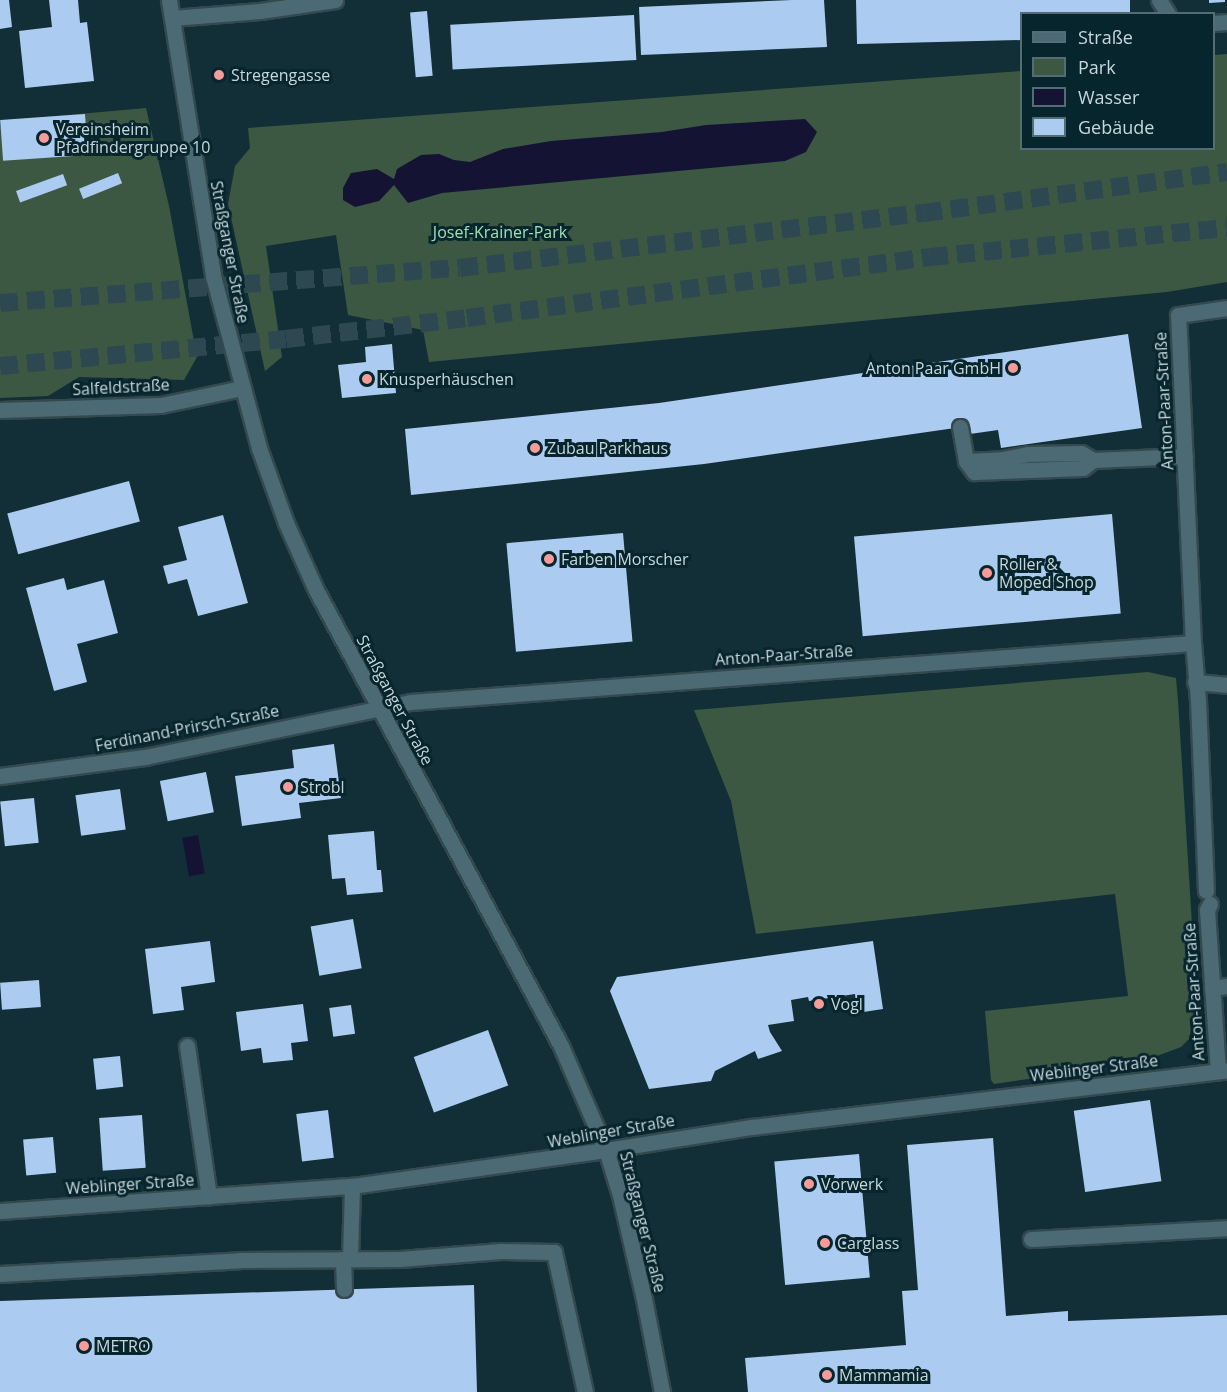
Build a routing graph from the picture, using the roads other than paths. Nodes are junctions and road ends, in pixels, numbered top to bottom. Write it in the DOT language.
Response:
graph roads {
  1 [pos="169,0"];
  2 [pos="335,0"];
  3 [pos="172,18"];
  4 [pos="1227,308"];
  5 [pos="242,388"];
  6 [pos="0,410"];
  7 [pos="960,427"];
  8 [pos="1185,456"];
  9 [pos="1093,460"];
  10 [pos="966,461"];
  11 [pos="1193,643"];
  12 [pos="1195,682"];
  13 [pos="1227,685"];
  14 [pos="380,709"];
  15 [pos="0,776"];
  16 [pos="1220,987"];
  17 [pos="187,1046"];
  18 [pos="1222,1071"];
  19 [pos="606,1150"];
  20 [pos="352,1186"];
  21 [pos="209,1196"];
  22 [pos="0,1211"];
  23 [pos="1227,1228"];
  24 [pos="1031,1239"];
  25 [pos="346,1258"];
  26 [pos="0,1275"];
  27 [pos="344,1289"];
  28 [pos="585,1392"];
  29 [pos="662,1392"];
  1 -- 3 [label="street, Straßganger Straße"];
  2 -- 3 [label="street"];
  3 -- 5 [label="street, Straßganger Straße"];
  4 -- 8 [label="street, Anton-Paar-Straße"];
  5 -- 6 [label="street, Salfeldstraße"];
  5 -- 14 [label="street, Straßganger Straße"];
  7 -- 10 [label="street"];
  8 -- 9 [label="street"];
  8 -- 11 [label="street, Anton-Paar-Straße"];
  9 -- 10 [label="street"];
  9 -- 10 [label="street"];
  11 -- 12 [label="street, Anton-Paar-Straße"];
  11 -- 14 [label="street, Anton-Paar-Straße"];
  12 -- 13 [label="street"];
  12 -- 16 [label="street, Anton-Paar-Straße"];
  14 -- 15 [label="street, Ferdinand-Prirsch-Straße"];
  14 -- 19 [label="street, Straßganger Straße"];
  16 -- 18 [label="street, Anton-Paar-Straße"];
  17 -- 21 [label="street"];
  18 -- 19 [label="street, Weblinger Straße"];
  19 -- 20 [label="street, Weblinger Straße"];
  19 -- 29 [label="street, Straßganger Straße"];
  20 -- 21 [label="street, Weblinger Straße"];
  20 -- 25 [label="street"];
  21 -- 22 [label="street, Weblinger Straße"];
  23 -- 24 [label="street"];
  25 -- 26 [label="street"];
  25 -- 27 [label="street"];
  25 -- 28 [label="street"];
}
